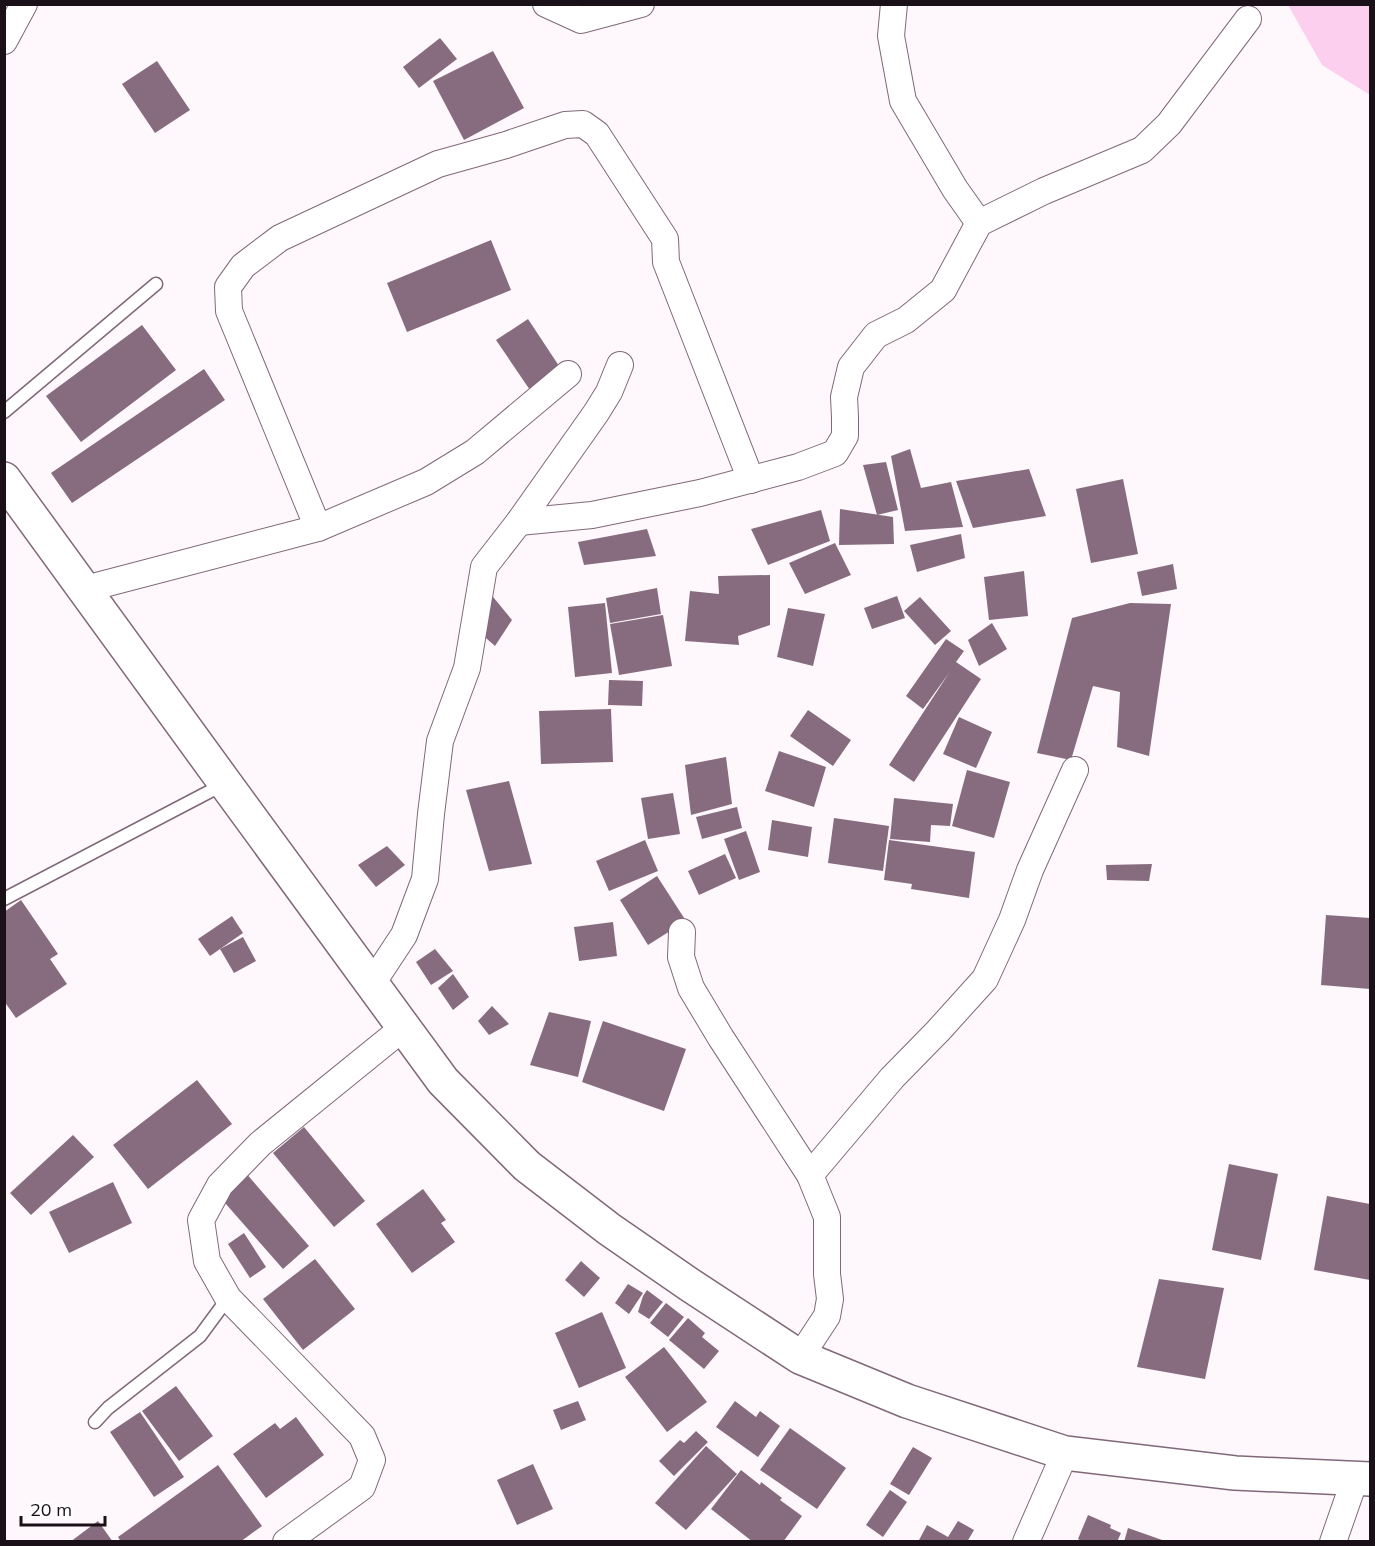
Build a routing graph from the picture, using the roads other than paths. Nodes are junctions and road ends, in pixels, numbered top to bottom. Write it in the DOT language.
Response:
graph roads {
  1 [pos="24,4"];
  2 [pos="546,4"];
  3 [pos="641,4"];
  4 [pos="894,4"];
  5 [pos="1248,19"];
  6 [pos="4,41"];
  7 [pos="979,223"];
  8 [pos="156,284"];
  9 [pos="621,365"];
  10 [pos="568,375"];
  11 [pos="4,412"];
  12 [pos="4,479"];
  13 [pos="751,480"];
  14 [pos="519,522"];
  15 [pos="318,528"];
  16 [pos="85,589"];
  17 [pos="1075,770"];
  18 [pos="225,783"];
  19 [pos="4,899"];
  20 [pos="682,932"];
  21 [pos="371,985"];
  22 [pos="403,1028"];
  23 [pos="810,1175"];
  24 [pos="228,1298"];
  25 [pos="800,1358"];
  26 [pos="95,1422"];
  27 [pos="1065,1453"];
  28 [pos="1363,1479"];
  29 [pos="286,1542"];
  30 [pos="1026,1542"];
  31 [pos="1333,1542"];
  1 -- 6 [label="street"];
  2 -- 3 [label="street"];
  4 -- 7 [label="street"];
  5 -- 7 [label="street"];
  7 -- 13 [label="street"];
  8 -- 11 [label="lane"];
  9 -- 14 [label="street"];
  10 -- 15 [label="street"];
  12 -- 16 [label="main road"];
  13 -- 14 [label="street"];
  13 -- 15 [label="street"];
  14 -- 21 [label="street"];
  15 -- 16 [label="street"];
  16 -- 18 [label="main road"];
  17 -- 23 [label="street"];
  18 -- 19 [label="lane"];
  18 -- 21 [label="main road"];
  20 -- 23 [label="street"];
  21 -- 22 [label="main road"];
  22 -- 24 [label="street"];
  22 -- 25 [label="main road"];
  23 -- 25 [label="street"];
  24 -- 26 [label="lane"];
  24 -- 29 [label="street"];
  25 -- 27 [label="main road"];
  27 -- 28 [label="main road"];
  27 -- 30 [label="street"];
  28 -- 31 [label="street"];
}
